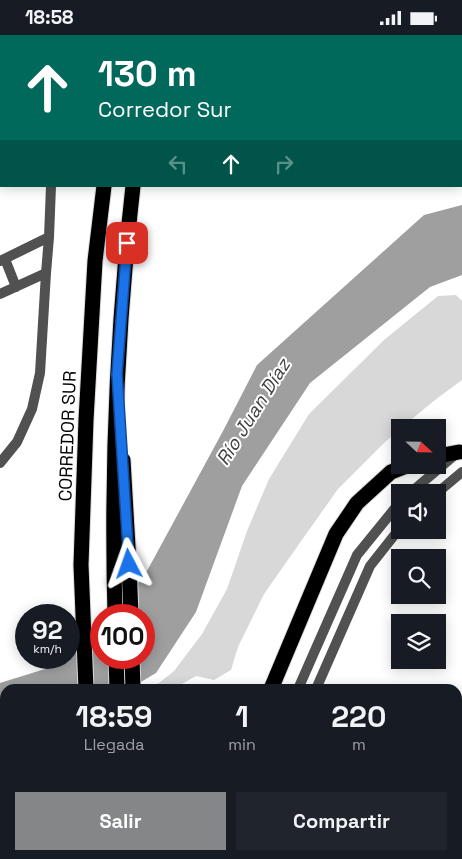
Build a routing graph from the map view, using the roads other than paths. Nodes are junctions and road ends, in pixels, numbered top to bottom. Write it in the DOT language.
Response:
graph roads {
  1 [pos="51,187"];
  2 [pos="104,187"];
  3 [pos="133,187"];
  4 [pos="49,237"];
  5 [pos="3,260"];
  6 [pos="46,273"];
  7 [pos="16,287"];
  8 [pos="0,294"];
  9 [pos="117,374"];
  10 [pos="460,450"];
  11 [pos="446,454"];
  12 [pos="0,463"];
  13 [pos="462,472"];
  14 [pos="391,474"];
  15 [pos="420,484"];
  16 [pos="446,485"];
  17 [pos="391,513"];
  18 [pos="391,539"];
  19 [pos="115,604"];
  20 [pos="131,604"];
  21 [pos="116,669"];
  22 [pos="132,669"];
  23 [pos="86,684"];
  24 [pos="117,684"];
  25 [pos="132,684"];
  26 [pos="273,684"];
  27 [pos="300,684"];
  28 [pos="318,684"];
  1 -- 4 [label="street"];
  2 -- 23 [label="highway, CORREDOR SUR"];
  3 -- 9 [label="highway"];
  4 -- 5 [label="street"];
  4 -- 6 [label="street"];
  5 -- 7 [label="street"];
  6 -- 7 [label="street"];
  6 -- 12 [label="street"];
  7 -- 8 [label="street"];
  9 -- 19 [label="highway"];
  9 -- 20 [label="highway"];
  10 -- 11 [label="highway"];
  10 -- 15 [label="street"];
  13 -- 16 [label="street"];
  14 -- 26 [label="highway"];
  17 -- 27 [label="street"];
  18 -- 28 [label="street"];
  21 -- 24 [label="highway"];
  22 -- 25 [label="highway"];
}
